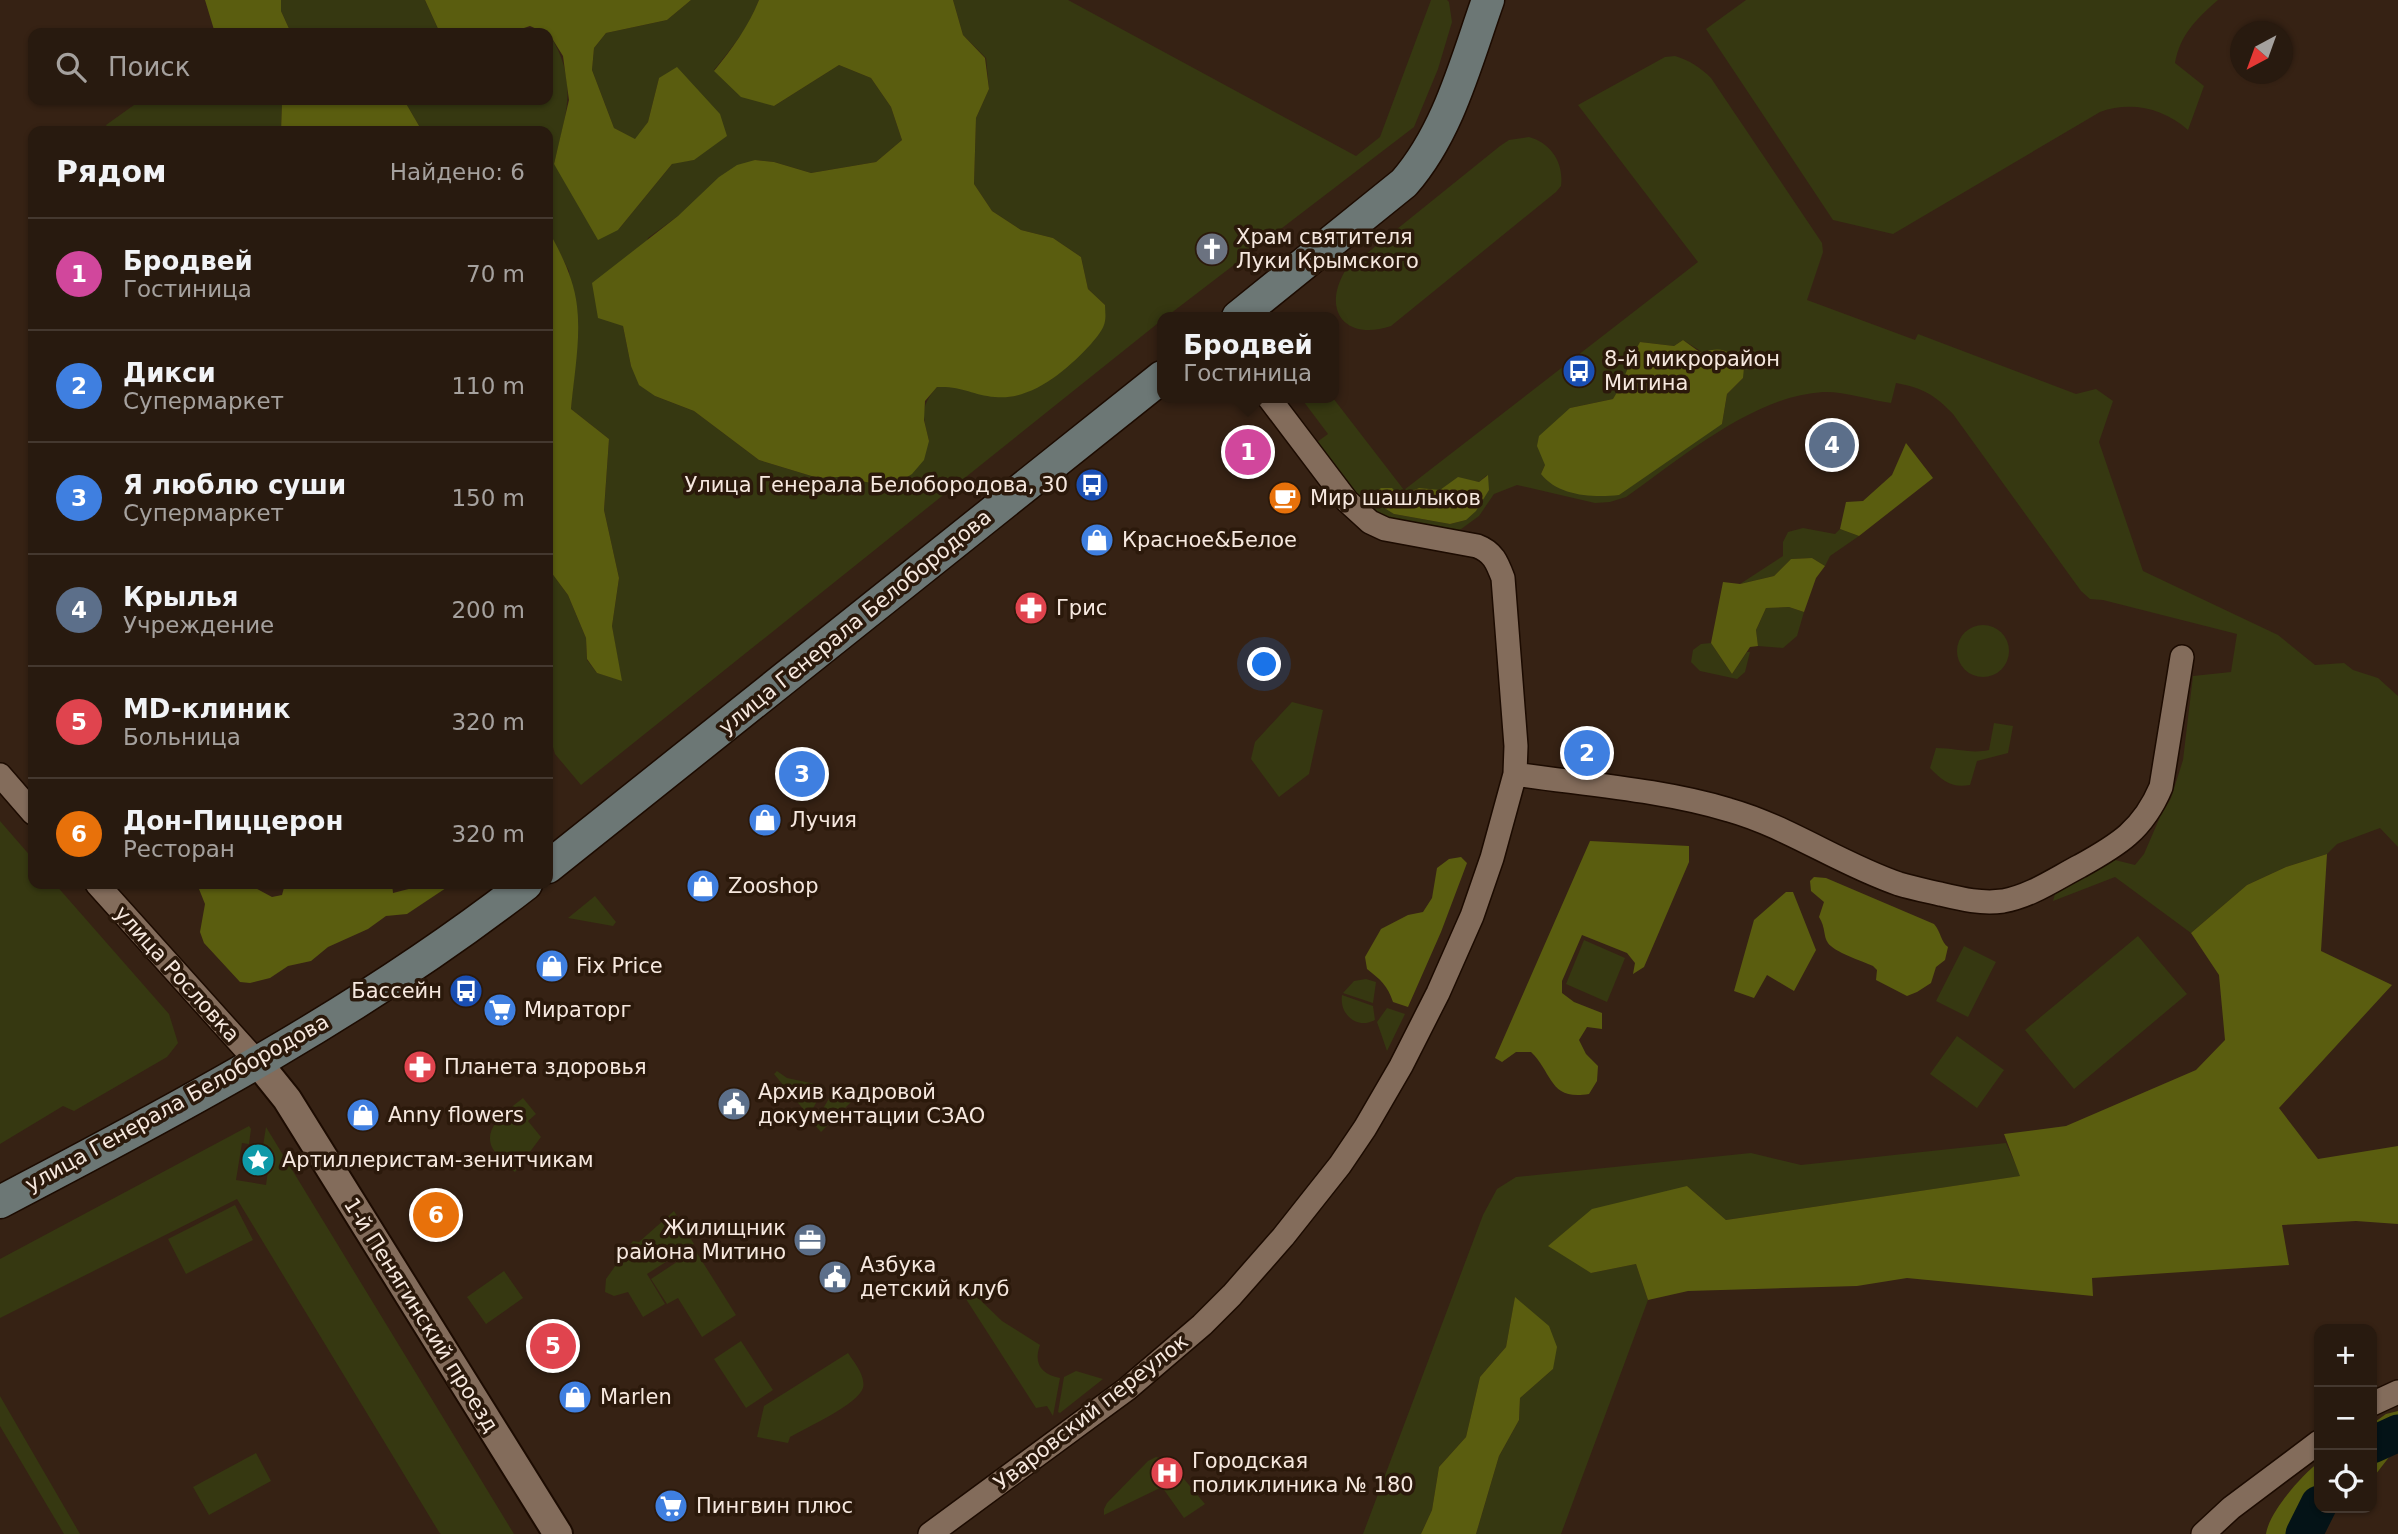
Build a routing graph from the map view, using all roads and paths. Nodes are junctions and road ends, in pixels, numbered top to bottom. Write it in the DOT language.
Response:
graph roads {
  1 [pos="1489,0"];
  2 [pos="1244,312"];
  3 [pos="1157,381"];
  4 [pos="1273,403"];
  5 [pos="2182,657"];
  6 [pos="1515,774"];
  7 [pos="0,775"];
  8 [pos="28,807"];
  9 [pos="553,862"];
  10 [pos="101,889"];
  11 [pos="519,889"];
  12 [pos="258,1063"];
  13 [pos="0,1202"];
  14 [pos="2398,1392"];
  15 [pos="2377,1402"];
  16 [pos="2314,1446"];
  17 [pos="558,1534"];
  18 [pos="929,1534"];
  19 [pos="2203,1534"];
  1 -- 2 [label="main road"];
  3 -- 9 [label="main road, улица Генерала Белобородова"];
  4 -- 6 [label="street, Уваровский переулок"];
  5 -- 6 [label="street"];
  6 -- 18 [label="street, Уваровский переулок"];
  7 -- 8 [label="street"];
  10 -- 12 [label="street, улица Рословка"];
  11 -- 12 [label="main road, улица Генерала Белобородова"];
  12 -- 13 [label="main road, улица Генерала Белобородова"];
  12 -- 17 [label="street, 1-й Пенягинский проезд"];
  14 -- 15 [label="street"];
  16 -- 19 [label="street"];
}
